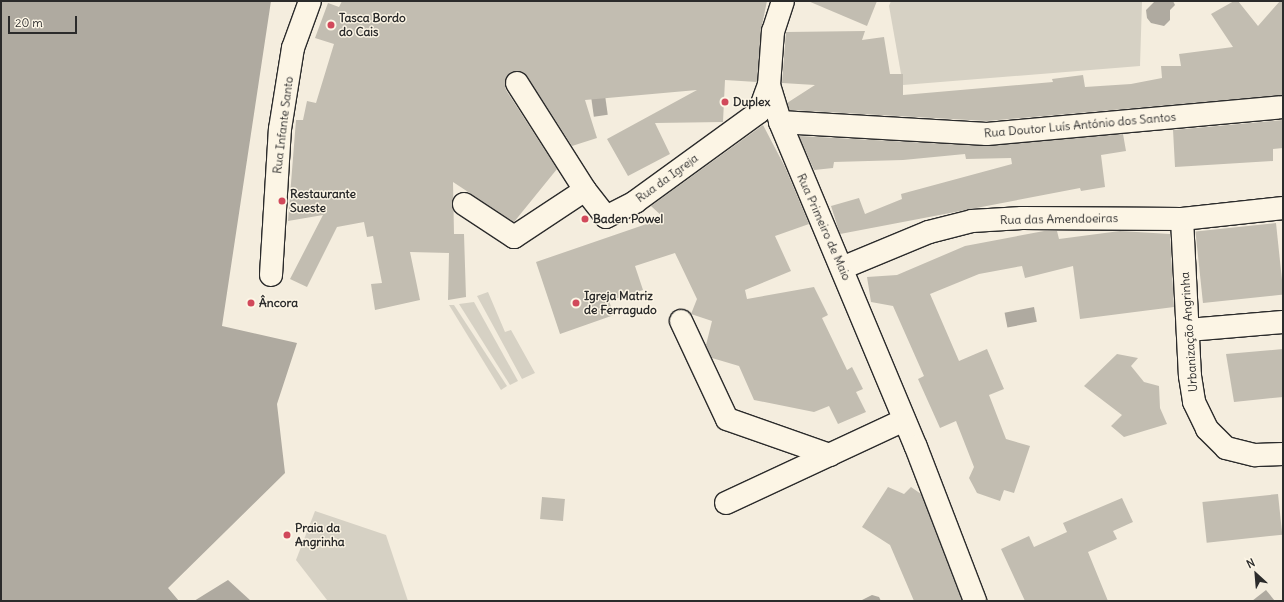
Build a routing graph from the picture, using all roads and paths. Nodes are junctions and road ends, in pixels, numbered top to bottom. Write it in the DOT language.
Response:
graph roads {
  1 [pos="310,1"];
  2 [pos="773,1"];
  3 [pos="783,1"];
  4 [pos="773,31"];
  5 [pos="517,83"];
  6 [pos="769,85"];
  7 [pos="1283,107"];
  8 [pos="780,122"];
  9 [pos="585,190"];
  10 [pos="464,204"];
  11 [pos="1283,208"];
  12 [pos="1182,219"];
  13 [pos="842,268"];
  14 [pos="271,275"];
  15 [pos="681,321"];
  16 [pos="1283,322"];
  17 [pos="1188,330"];
  18 [pos="904,420"];
  19 [pos="1283,454"];
  20 [pos="830,455"];
  21 [pos="726,503"];
  22 [pos="975,601"];
  1 -- 14 [label="street, Rua Infante Santo"];
  2 -- 4 [label="street"];
  3 -- 4 [label="street, Rua Primeiro de Maio"];
  4 -- 6 [label="street, Rua Primeiro de Maio"];
  5 -- 9 [label="street"];
  6 -- 8 [label="street, Rua Primeiro de Maio"];
  6 -- 9 [label="street, Rua da Igreja"];
  7 -- 8 [label="street, Rua Doutor Luís António dos Santos"];
  8 -- 13 [label="street, Rua Primeiro de Maio"];
  9 -- 10 [label="street"];
  11 -- 12 [label="street, Rua das Amendoeiras"];
  12 -- 13 [label="street, Rua das Amendoeiras"];
  12 -- 17 [label="street, Urbanização Angrinha"];
  13 -- 18 [label="street, Rua Primeiro de Maio"];
  15 -- 20 [label="street"];
  16 -- 17 [label="street"];
  17 -- 19 [label="street, Urbanização Angrinha"];
  18 -- 20 [label="street"];
  18 -- 22 [label="street, Rua Primeiro de Maio"];
  20 -- 21 [label="street"];
}
